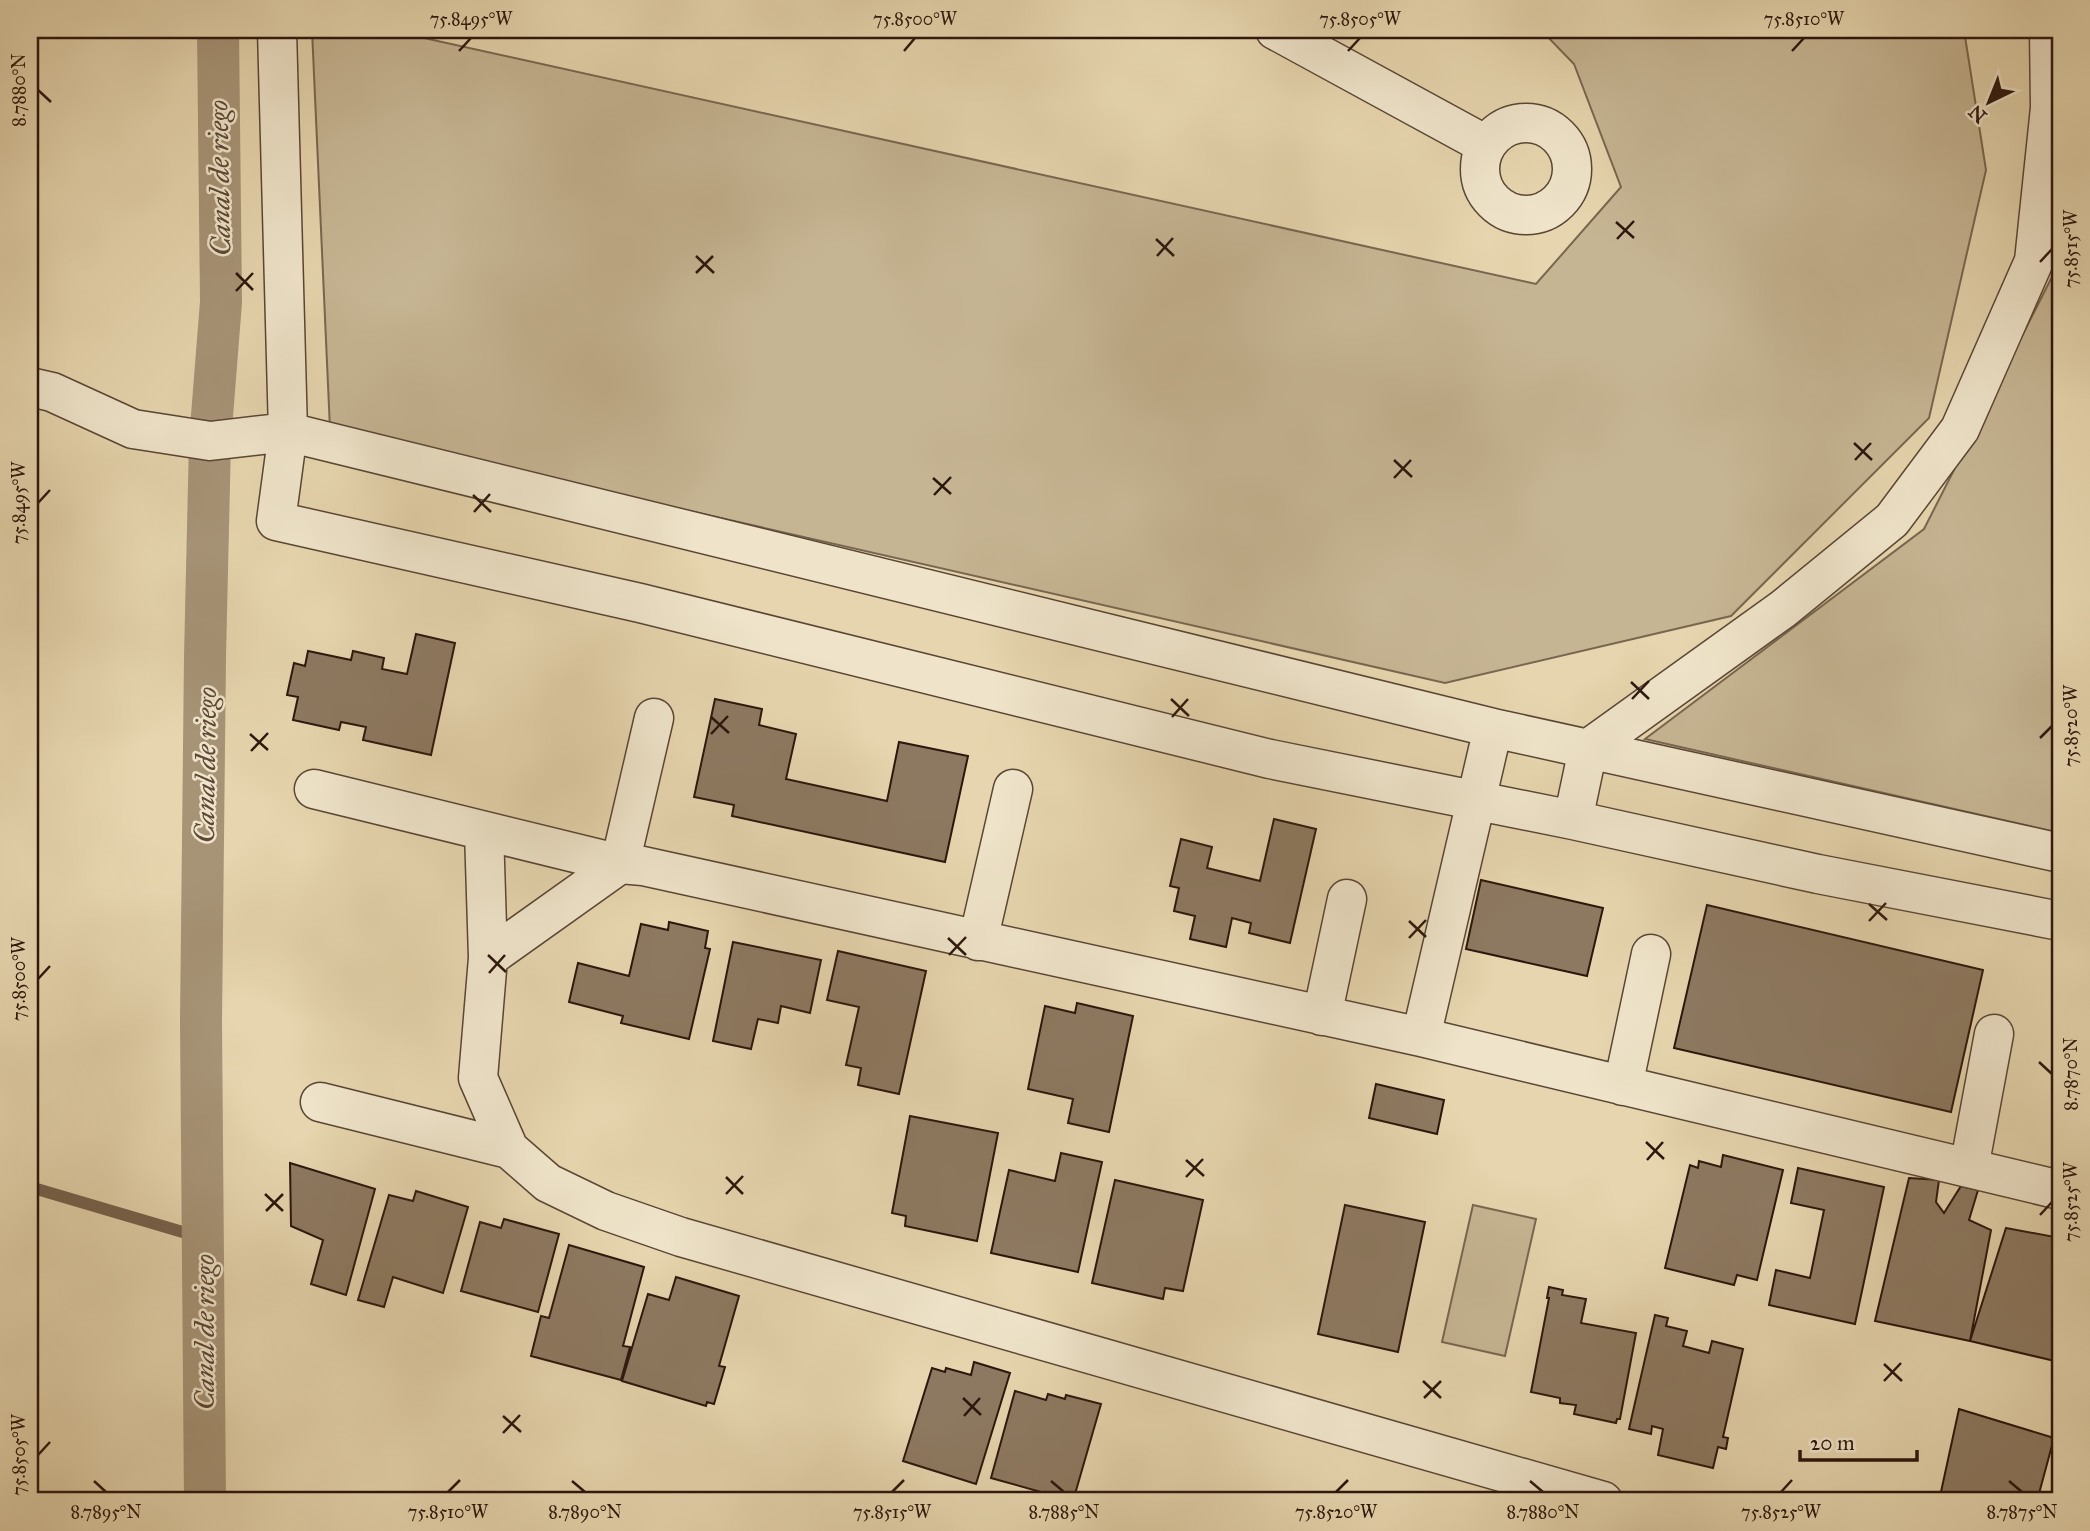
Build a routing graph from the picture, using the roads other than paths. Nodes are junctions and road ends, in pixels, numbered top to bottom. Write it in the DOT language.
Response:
graph roads {
  1 [pos="277,30"];
  2 [pos="1275,30"];
  3 [pos="2049,30"];
  4 [pos="1486,145"];
  5 [pos="30,387"];
  6 [pos="288,432"];
  7 [pos="654,718"];
  8 [pos="1493,728"];
  9 [pos="1588,748"];
  10 [pos="314,789"];
  11 [pos="1013,789"];
  12 [pos="1476,802"];
  13 [pos="1573,820"];
  14 [pos="484,831"];
  15 [pos="2060,853"];
  16 [pos="620,864"];
  17 [pos="1348,900"];
  18 [pos="2060,921"];
  19 [pos="978,941"];
  20 [pos="1651,954"];
  21 [pos="488,958"];
  22 [pos="1322,1016"];
  23 [pos="1994,1034"];
  24 [pos="1422,1037"];
  25 [pos="1623,1086"];
  26 [pos="320,1102"];
  27 [pos="509,1149"];
  28 [pos="1969,1168"];
  29 [pos="2060,1190"];
  30 [pos="1603,1501"];
  1 -- 6 [label="street"];
  2 -- 4 [label="street"];
  3 -- 9 [label="street"];
  5 -- 6 [label="street"];
  6 -- 8 [label="street"];
  6 -- 12 [label="street"];
  7 -- 16 [label="street"];
  8 -- 9 [label="street"];
  8 -- 12 [label="street"];
  9 -- 13 [label="street"];
  9 -- 15 [label="street"];
  10 -- 14 [label="street"];
  11 -- 19 [label="street"];
  12 -- 13 [label="street"];
  12 -- 24 [label="street"];
  13 -- 18 [label="street"];
  14 -- 16 [label="street"];
  14 -- 21 [label="street"];
  16 -- 19 [label="street"];
  16 -- 21 [label="street"];
  17 -- 22 [label="street"];
  19 -- 22 [label="street"];
  20 -- 25 [label="street"];
  21 -- 27 [label="street"];
  22 -- 24 [label="street"];
  23 -- 28 [label="street"];
  24 -- 25 [label="street"];
  25 -- 28 [label="street"];
  26 -- 27 [label="street"];
  27 -- 30 [label="street"];
  28 -- 29 [label="street"];
}
